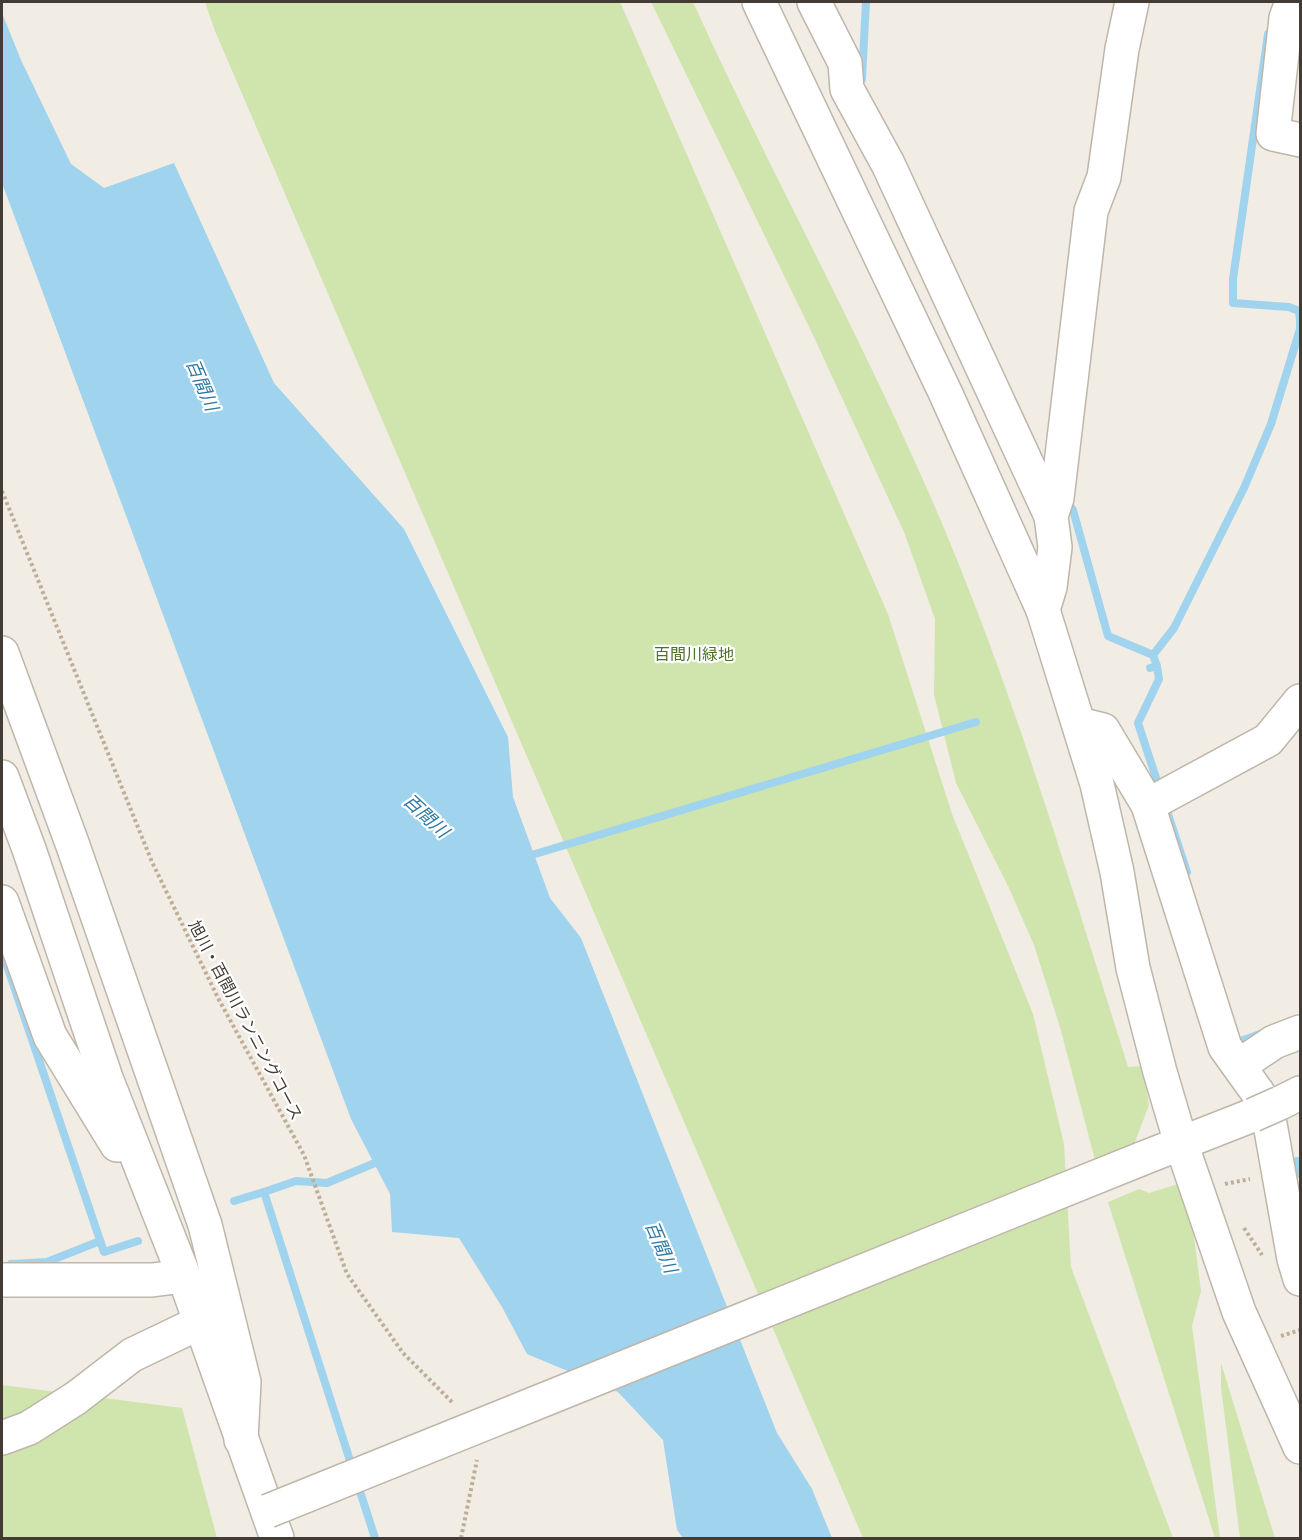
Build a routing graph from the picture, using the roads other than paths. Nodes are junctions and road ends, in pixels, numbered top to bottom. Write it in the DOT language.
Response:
graph roads {
  1 [pos="759,2"];
  2 [pos="814,2"];
  3 [pos="1132,2"];
  4 [pos="1292,2"];
  5 [pos="1300,140"];
  6 [pos="1055,496"];
  7 [pos="1043,610"];
  8 [pos="2,653"];
  9 [pos="1300,701"];
  10 [pos="1078,724"];
  11 [pos="2,777"];
  12 [pos="1158,799"];
  13 [pos="2,902"];
  14 [pos="1300,1032"];
  15 [pos="1246,1061"];
  16 [pos="1278,1104"];
  17 [pos="1181,1143"];
  18 [pos="136,1155"];
  19 [pos="1281,1158"];
  20 [pos="184,1276"];
  21 [pos="1300,1279"];
  22 [pos="2,1280"];
  23 [pos="201,1322"];
  24 [pos="2,1438"];
  25 [pos="241,1440"];
  26 [pos="1300,1447"];
  27 [pos="273,1525"];
  1 -- 7 [label="street"];
  2 -- 6 [label="street"];
  3 -- 6 [label="street"];
  4 -- 5 [label="street"];
  6 -- 7 [label="street"];
  7 -- 10 [label="street"];
  8 -- 25 [label="street"];
  9 -- 12 [label="street"];
  10 -- 12 [label="street"];
  10 -- 17 [label="street"];
  11 -- 18 [label="street"];
  12 -- 15 [label="street"];
  13 -- 18 [label="street"];
  14 -- 15 [label="street"];
  15 -- 19 [label="street"];
  16 -- 17 [label="street"];
  17 -- 26 [label="street"];
  17 -- 27 [label="street, bridge"];
  18 -- 20 [label="street"];
  19 -- 21 [label="street"];
  20 -- 22 [label="street"];
  20 -- 23 [label="street"];
  23 -- 24 [label="street"];
  23 -- 25 [label="street"];
  25 -- 27 [label="street"];
}
